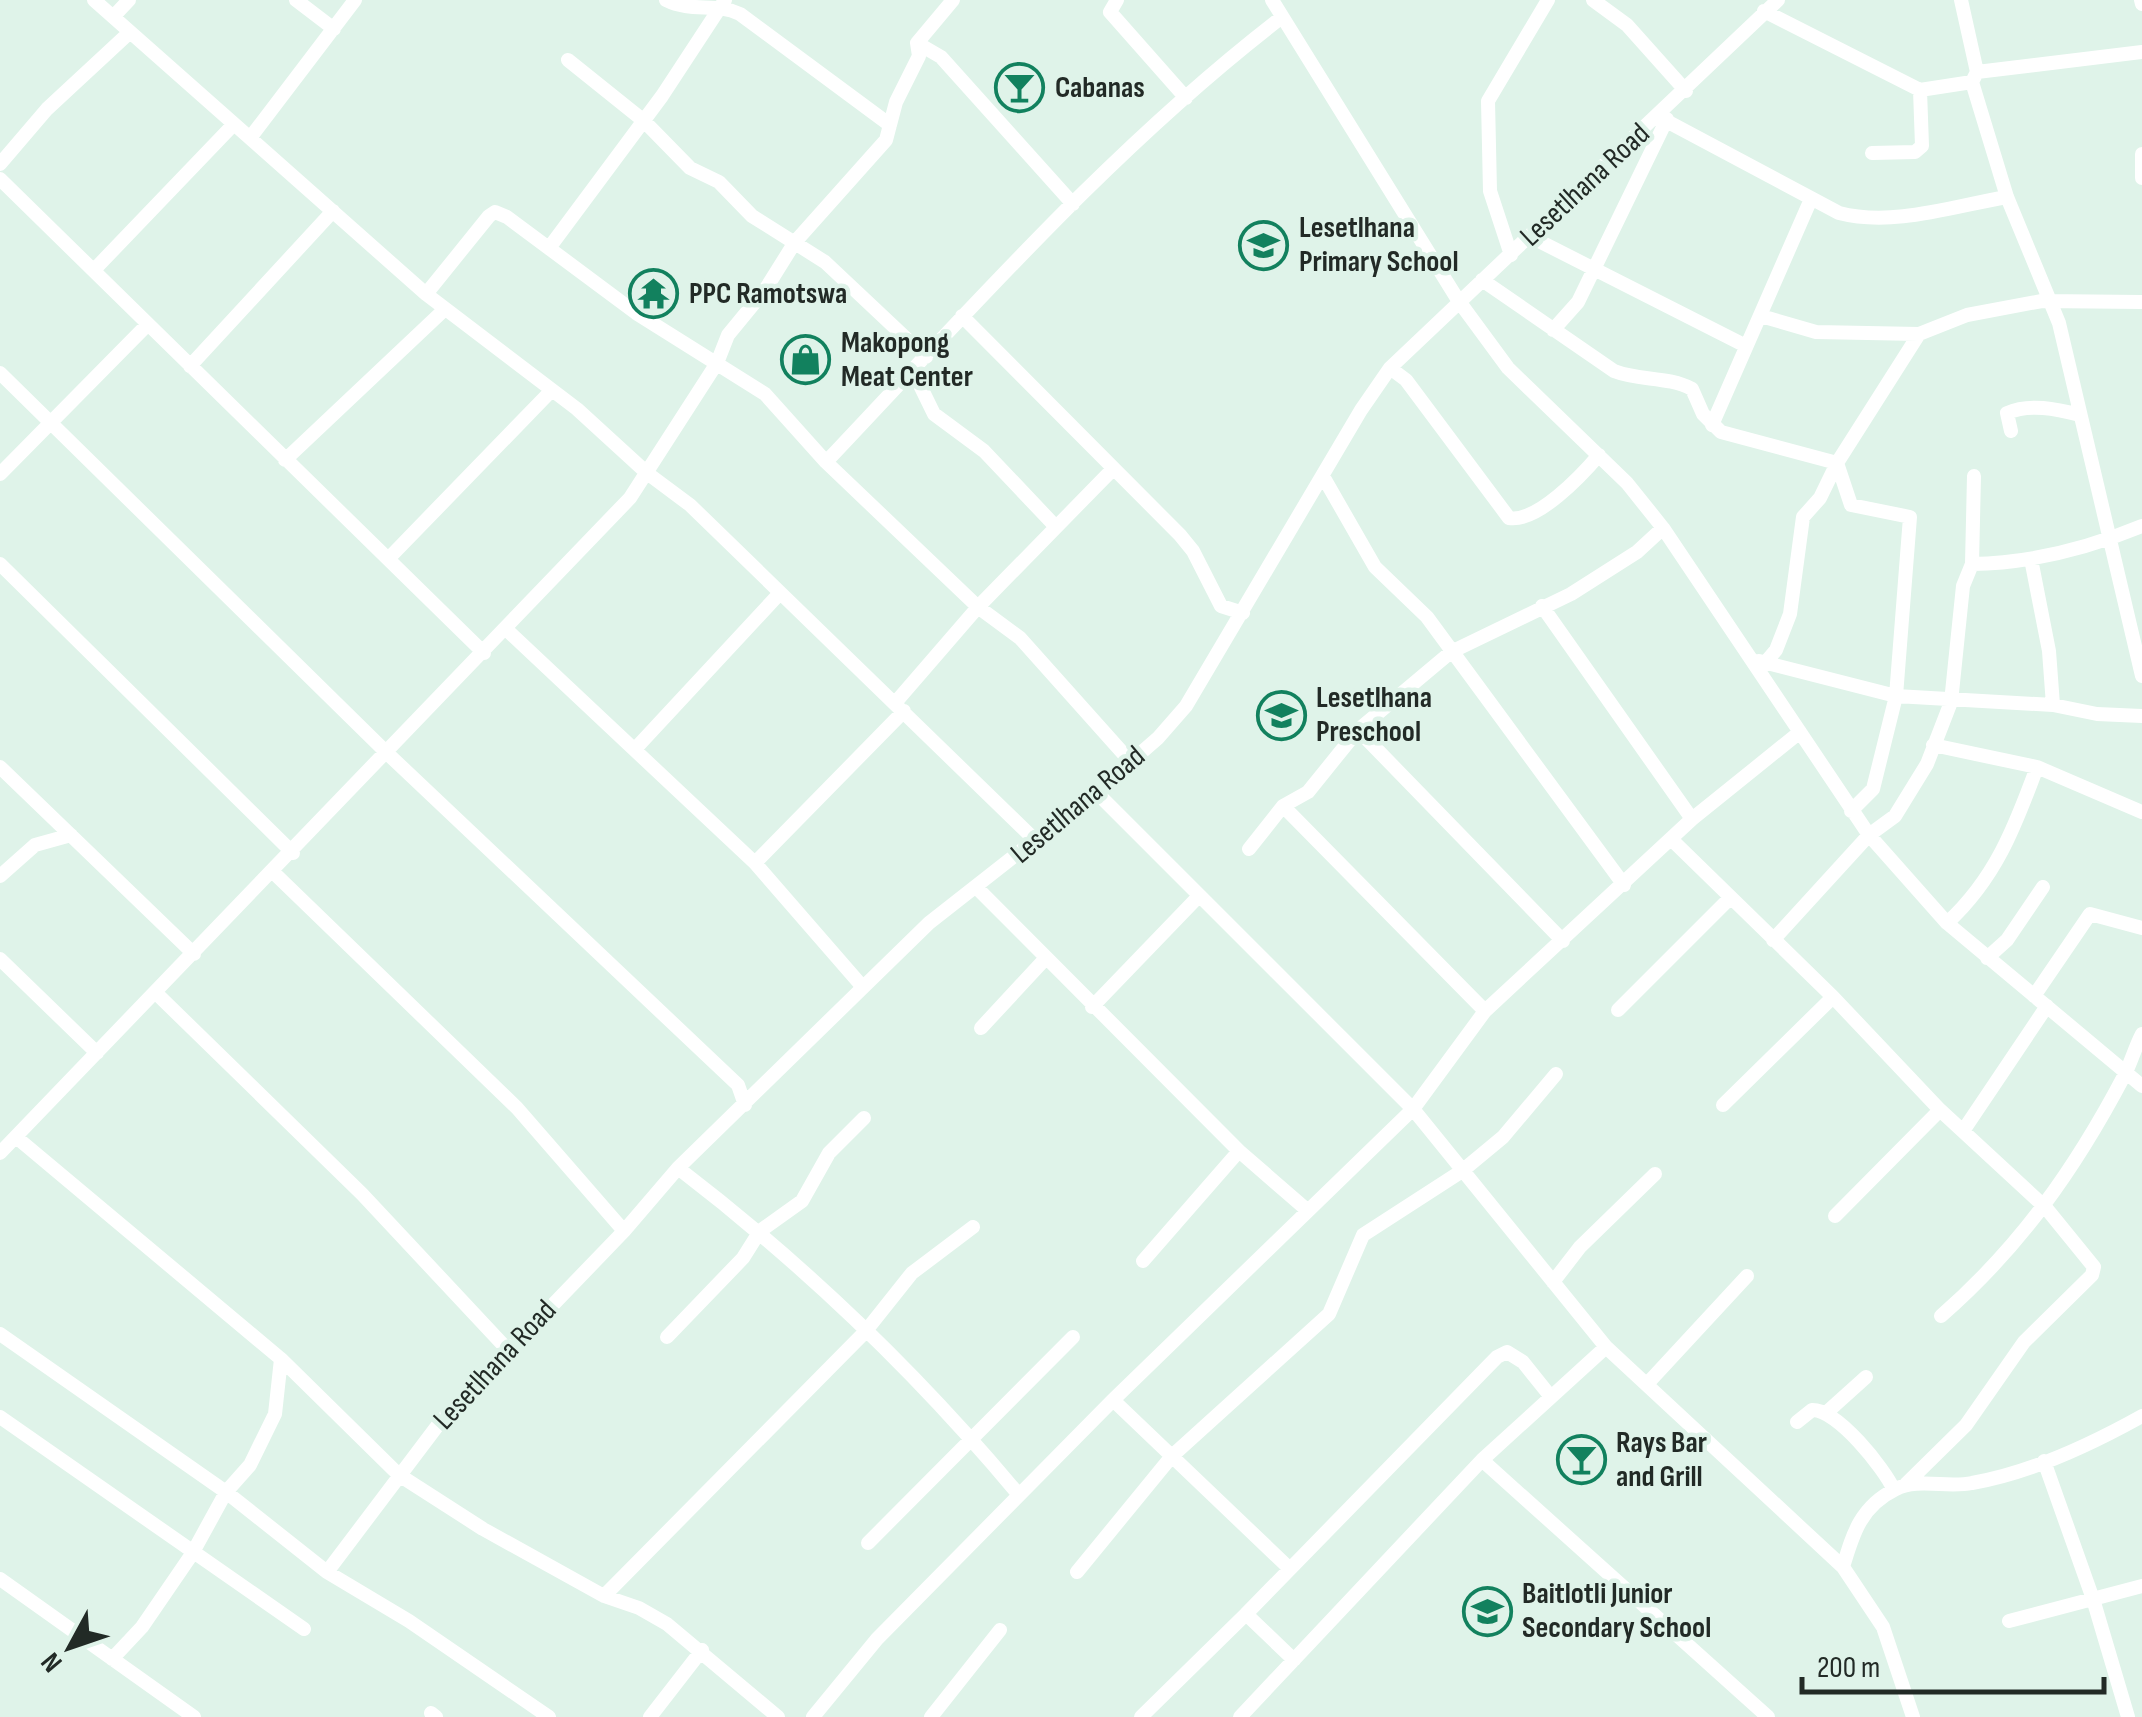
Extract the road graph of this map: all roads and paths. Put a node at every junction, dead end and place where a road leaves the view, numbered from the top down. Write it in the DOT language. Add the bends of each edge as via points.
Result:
graph roads {
  1 [pos="94,0"];
  2 [pos="129,0"];
  3 [pos="296,0"];
  4 [pos="356,0"];
  5 [pos="666,0"];
  6 [pos="952,0"];
  7 [pos="1272,0"];
  8 [pos="1548,0"];
  9 [pos="1592,0"];
  10 [pos="1778,0"];
  11 [pos="1961,0"];
  12 [pos="724,3"];
  13 [pos="1111,4"];
  14 [pos="1764,11"];
  15 [pos="113,17"];
  16 [pos="1282,17"];
  17 [pos="334,29"];
  18 [pos="130,32"];
  19 [pos="917,42"];
  20 [pos="2142,52"];
  21 [pos="568,60"];
  22 [pos="1974,77"];
  23 [pos="1920,90"];
  24 [pos="1686,92"];
  25 [pos="1186,98"];
  26 [pos="1662,118"];
  27 [pos="644,120"];
  28 [pos="234,124"];
  29 [pos="890,126"];
  30 [pos="250,138"];
  31 [pos="1872,153"];
  32 [pos="2142,154"];
  33 [pos="0,164"];
  34 [pos="2142,178"];
  35 [pos="0,179"];
  36 [pos="2007,197"];
  37 [pos="1811,199"];
  38 [pos="1073,204"];
  39 [pos="333,211"];
  40 [pos="1529,236"];
  41 [pos="795,242"];
  42 [pos="549,248"];
  43 [pos="1510,255"];
  44 [pos="94,270"];
  45 [pos="1594,272"];
  46 [pos="1482,280"];
  47 [pos="426,294"];
  48 [pos="1458,300"];
  49 [pos="2048,302"];
  50 [pos="2142,302"];
  51 [pos="445,309"];
  52 [pos="962,316"];
  53 [pos="1761,316"];
  54 [pos="148,324"];
  55 [pos="1553,330"];
  56 [pos="1919,334"];
  57 [pos="1744,344"];
  58 [pos="926,357"];
  59 [pos="717,363"];
  60 [pos="190,366"];
  61 [pos="1390,368"];
  62 [pos="913,370"];
  63 [pos="0,373"];
  64 [pos="552,390"];
  65 [pos="2080,415"];
  66 [pos="51,421"];
  67 [pos="1712,426"];
  68 [pos="2011,431"];
  69 [pos="1600,455"];
  70 [pos="285,460"];
  71 [pos="826,462"];
  72 [pos="1837,462"];
  73 [pos="1114,468"];
  74 [pos="0,474"];
  75 [pos="646,474"];
  76 [pos="1974,476"];
  77 [pos="1324,478"];
  78 [pos="2142,526"];
  79 [pos="1056,527"];
  80 [pos="1664,528"];
  81 [pos="2108,540"];
  82 [pos="390,558"];
  83 [pos="2031,559"];
  84 [pos="0,564"];
  85 [pos="1972,564"];
  86 [pos="780,593"];
  87 [pos="978,606"];
  88 [pos="1542,606"];
  89 [pos="1243,612"];
  90 [pos="507,630"];
  91 [pos="1451,652"];
  92 [pos="484,653"];
  93 [pos="1758,661"];
  94 [pos="2142,676"];
  95 [pos="1896,696"];
  96 [pos="1951,702"];
  97 [pos="2053,704"];
  98 [pos="900,707"];
  99 [pos="2142,716"];
  100 [pos="1358,730"];
  101 [pos="1800,732"];
  102 [pos="1934,745"];
  103 [pos="636,748"];
  104 [pos="388,754"];
  105 [pos="1128,760"];
  106 [pos="0,767"];
  107 [pos="2037,767"];
  108 [pos="1096,792"];
  109 [pos="1283,806"];
  110 [pos="1850,811"];
  111 [pos="2142,812"];
  112 [pos="1692,818"];
  113 [pos="71,835"];
  114 [pos="1868,835"];
  115 [pos="1671,838"];
  116 [pos="1036,841"];
  117 [pos="1249,850"];
  118 [pos="293,853"];
  119 [pos="755,863"];
  120 [pos="274,873"];
  121 [pos="0,876"];
  122 [pos="1624,885"];
  123 [pos="2043,886"];
  124 [pos="976,888"];
  125 [pos="1198,898"];
  126 [pos="1730,898"];
  127 [pos="1947,923"];
  128 [pos="2142,928"];
  129 [pos="1773,940"];
  130 [pos="1563,941"];
  131 [pos="194,954"];
  132 [pos="1986,958"];
  133 [pos="0,959"];
  134 [pos="1045,960"];
  135 [pos="861,985"];
  136 [pos="156,993"];
  137 [pos="2034,996"];
  138 [pos="1833,997"];
  139 [pos="2047,1006"];
  140 [pos="1092,1008"];
  141 [pos="1485,1010"];
  142 [pos="1618,1010"];
  143 [pos="981,1028"];
  144 [pos="2142,1034"];
  145 [pos="98,1053"];
  146 [pos="2126,1072"];
  147 [pos="1556,1074"];
  148 [pos="2142,1086"];
  149 [pos="746,1105"];
  150 [pos="1723,1105"];
  151 [pos="1413,1109"];
  152 [pos="1940,1110"];
  153 [pos="864,1118"];
  154 [pos="1962,1131"];
  155 [pos="16,1137"];
  156 [pos="1239,1151"];
  157 [pos="1,1152"];
  158 [pos="678,1168"];
  159 [pos="1462,1171"];
  160 [pos="1656,1174"];
  161 [pos="2046,1208"];
  162 [pos="1308,1210"];
  163 [pos="1835,1216"];
  164 [pos="973,1227"];
  165 [pos="624,1231"];
  166 [pos="760,1231"];
  167 [pos="1143,1261"];
  168 [pos="1748,1276"];
  169 [pos="1553,1282"];
  170 [pos="1941,1316"];
  171 [pos="865,1332"];
  172 [pos="0,1334"];
  173 [pos="668,1336"];
  174 [pos="1072,1337"];
  175 [pos="1606,1347"];
  176 [pos="507,1349"];
  177 [pos="280,1359"];
  178 [pos="1866,1377"];
  179 [pos="1647,1384"];
  180 [pos="1551,1397"];
  181 [pos="1113,1400"];
  182 [pos="1826,1413"];
  183 [pos="0,1416"];
  184 [pos="2142,1416"];
  185 [pos="1797,1422"];
  186 [pos="971,1437"];
  187 [pos="1172,1456"];
  188 [pos="1482,1460"];
  189 [pos="2044,1461"];
  190 [pos="400,1475"];
  191 [pos="1900,1487"];
  192 [pos="226,1492"];
  193 [pos="1019,1495"];
  194 [pos="868,1543"];
  195 [pos="192,1554"];
  196 [pos="1842,1567"];
  197 [pos="1289,1568"];
  198 [pos="327,1572"];
  199 [pos="1077,1572"];
  200 [pos="0,1579"];
  201 [pos="2142,1586"];
  202 [pos="604,1596"];
  203 [pos="2094,1599"];
  204 [pos="1246,1614"];
  205 [pos="2008,1621"];
  206 [pos="304,1628"];
  207 [pos="1000,1630"];
  208 [pos="702,1650"];
  209 [pos="112,1659"];
  210 [pos="1294,1660"];
  211 [pos="1913,1716"];
  212 [pos="194,1717"];
  213 [pos="548,1717"];
  214 [pos="650,1717"];
  215 [pos="778,1717"];
  216 [pos="813,1717"];
  217 [pos="931,1717"];
  218 [pos="1142,1717"];
  219 [pos="1240,1717"];
  220 [pos="1768,1717"];
  221 [pos="2128,1717"];
  1 -- 15 [label="street"];
  2 -- 15 [label="street"];
  3 -- 17 [label="street"];
  4 -- 17 [label="street"];
  5 -- 12 [label="street" via="695,10"];
  6 -- 19 [label="street"];
  7 -- 16 [label="street"];
  8 -- 43 [label="street" via="1488,101 1490,191"];
  9 -- 24 [label="street" via="1627,25"];
  10 -- 14 [label="street, Lesetlhana Road"];
  11 -- 22 [label="street"];
  12 -- 27 [label="street"];
  12 -- 29 [label="street"];
  13 -- 25 [label="street"];
  14 -- 23 [label="street"];
  14 -- 24 [label="street, Lesetlhana Road"];
  15 -- 18 [label="street"];
  16 -- 25 [label="street"];
  16 -- 48 [label="street"];
  17 -- 30 [label="street"];
  18 -- 28 [label="street"];
  18 -- 33 [label="street" via="47,109"];
  19 -- 29 [label="street" via="919,56"];
  19 -- 38 [label="street" via="941,58"];
  20 -- 22 [label="street"];
  21 -- 27 [label="street"];
  22 -- 23 [label="street"];
  22 -- 36 [label="street"];
  23 -- 31 [label="street" via="1922,146"];
  24 -- 26 [label="street, Lesetlhana Road"];
  25 -- 38 [label="street"];
  26 -- 37 [label="street"];
  26 -- 40 [label="street, Lesetlhana Road"];
  26 -- 45 [label="street"];
  27 -- 41 [label="street" via="687,166 716,180 752,216"];
  27 -- 42 [label="street"];
  28 -- 30 [label="street"];
  28 -- 44 [label="street"];
  29 -- 41 [label="street" via="880,150"];
  30 -- 39 [label="street"];
  32 -- 34 [label="street"];
  35 -- 44 [label="street"];
  36 -- 37 [label="street" via="1879,219 1840,214"];
  36 -- 49 [label="street"];
  37 -- 53 [label="street"];
  38 -- 52 [label="street"];
  39 -- 47 [label="street"];
  39 -- 60 [label="street"];
  40 -- 43 [label="street, Lesetlhana Road"];
  40 -- 45 [label="street"];
  41 -- 58 [label="street" via="862,293"];
  41 -- 59 [label="street" via="728,335"];
  42 -- 47 [label="street" via="495,212"];
  42 -- 59 [label="street"];
  43 -- 46 [label="street, Lesetlhana Road"];
  44 -- 54 [label="street"];
  45 -- 55 [label="street"];
  45 -- 57 [label="street"];
  46 -- 48 [label="street, Lesetlhana Road"];
  46 -- 55 [label="street"];
  47 -- 51 [label="street"];
  48 -- 61 [label="street, Lesetlhana Road"];
  48 -- 69 [label="street" via="1508,368"];
  49 -- 50 [label="street"];
  49 -- 56 [label="street" via="1967,315"];
  49 -- 65 [label="street"];
  51 -- 64 [label="street"];
  51 -- 70 [label="street"];
  52 -- 58 [label="street"];
  52 -- 73 [label="street"];
  53 -- 56 [label="street" via="1816,332"];
  53 -- 57 [label="street"];
  54 -- 60 [label="street"];
  54 -- 66 [label="street"];
  55 -- 67 [label="street" via="1614,372 1692,389"];
  56 -- 72 [label="street"];
  57 -- 67 [label="street"];
  58 -- 62 [label="street"];
  59 -- 71 [label="street" via="766,394"];
  59 -- 75 [label="street"];
  60 -- 70 [label="street"];
  61 -- 69 [label="street" via="1406,380 1509,518 1528,516 1574,484"];
  61 -- 77 [label="street, Lesetlhana Road"];
  62 -- 71 [label="street"];
  62 -- 79 [label="street" via="934,414 984,451"];
  63 -- 66 [label="street"];
  64 -- 75 [label="street"];
  64 -- 82 [label="street"];
  65 -- 68 [label="street" via="2016,409 2007,413"];
  65 -- 81 [label="street"];
  66 -- 74 [label="street"];
  66 -- 104 [label="street"];
  67 -- 72 [label="street"];
  69 -- 80 [label="street"];
  70 -- 82 [label="street"];
  71 -- 87 [label="street"];
  72 -- 93 [label="street" via="1803,517 1790,614 1776,650"];
  72 -- 95 [label="street" via="1851,505 1910,517"];
  73 -- 79 [label="street"];
  73 -- 89 [label="street" via="1194,551 1211,596"];
  75 -- 86 [label="street" via="690,505"];
  75 -- 90 [label="street"];
  76 -- 85 [label="street"];
  77 -- 89 [label="street, Lesetlhana Road"];
  77 -- 91 [label="street" via="1375,567 1419,608"];
  78 -- 81 [label="street"];
  79 -- 87 [label="street"];
  80 -- 88 [label="street" via="1612,568"];
  80 -- 93 [label="street"];
  81 -- 83 [label="street"];
  81 -- 94 [label="street"];
  82 -- 92 [label="street"];
  83 -- 85 [label="street"];
  83 -- 97 [label="street"];
  84 -- 118 [label="street"];
  85 -- 96 [label="street" via="1963,586"];
  86 -- 98 [label="street"];
  86 -- 103 [label="street"];
  87 -- 98 [label="street"];
  87 -- 105 [label="street" via="1020,638"];
  88 -- 91 [label="street"];
  88 -- 112 [label="street"];
  89 -- 105 [label="street, Lesetlhana Road" via="1186,706"];
  90 -- 92 [label="street"];
  90 -- 103 [label="street"];
  91 -- 100 [label="street"];
  91 -- 122 [label="street"];
  92 -- 104 [label="street"];
  93 -- 95 [label="street"];
  93 -- 101 [label="street"];
  95 -- 96 [label="street"];
  95 -- 110 [label="street" via="1873,789"];
  96 -- 97 [label="street"];
  96 -- 102 [label="street"];
  97 -- 99 [label="street"];
  98 -- 116 [label="street"];
  98 -- 119 [label="street"];
  100 -- 109 [label="street" via="1308,792"];
  100 -- 130 [label="street"];
  101 -- 110 [label="street"];
  101 -- 112 [label="street"];
  102 -- 107 [label="street"];
  102 -- 114 [label="street" via="1895,816"];
  103 -- 119 [label="street"];
  104 -- 118 [label="street"];
  104 -- 149 [label="street" via="738,1085"];
  105 -- 108 [label="street, Lesetlhana Road"];
  106 -- 113 [label="street"];
  107 -- 111 [label="street"];
  107 -- 127 [label="street" via="1998,862 1978,894"];
  108 -- 116 [label="street, Lesetlhana Road"];
  108 -- 125 [label="street"];
  109 -- 117 [label="street"];
  109 -- 141 [label="street"];
  110 -- 114 [label="street"];
  112 -- 115 [label="street"];
  113 -- 121 [label="street" via="35,845"];
  113 -- 131 [label="street"];
  114 -- 127 [label="street"];
  114 -- 129 [label="street"];
  115 -- 122 [label="street"];
  115 -- 126 [label="street"];
  116 -- 124 [label="street, Lesetlhana Road"];
  118 -- 120 [label="street"];
  119 -- 135 [label="street"];
  120 -- 131 [label="street"];
  120 -- 165 [label="street" via="517,1108"];
  122 -- 130 [label="street"];
  123 -- 132 [label="street" via="2007,940"];
  124 -- 134 [label="street"];
  124 -- 135 [label="street, Lesetlhana Road"];
  125 -- 140 [label="street"];
  125 -- 151 [label="street"];
  126 -- 129 [label="street"];
  126 -- 142 [label="street"];
  127 -- 132 [label="street"];
  128 -- 137 [label="street" via="2090,914"];
  129 -- 138 [label="street"];
  130 -- 141 [label="street"];
  131 -- 136 [label="street"];
  132 -- 137 [label="street"];
  133 -- 145 [label="street"];
  134 -- 140 [label="street"];
  134 -- 143 [label="street"];
  135 -- 149 [label="street, Lesetlhana Road"];
  136 -- 145 [label="street"];
  136 -- 176 [label="street" via="362,1194"];
  137 -- 139 [label="street"];
  138 -- 150 [label="street"];
  138 -- 152 [label="street"];
  139 -- 146 [label="street"];
  139 -- 154 [label="street"];
  140 -- 156 [label="street"];
  141 -- 151 [label="street"];
  144 -- 146 [label="street"];
  145 -- 155 [label="street"];
  146 -- 148 [label="street"];
  146 -- 161 [label="street"];
  147 -- 159 [label="street" via="1503,1137"];
  149 -- 158 [label="street, Lesetlhana Road"];
  151 -- 159 [label="street"];
  151 -- 162 [label="street"];
  152 -- 154 [label="street"];
  152 -- 163 [label="street"];
  153 -- 166 [label="street" via="829,1154 802,1201"];
  154 -- 161 [label="street"];
  155 -- 157 [label="street"];
  155 -- 177 [label="street"];
  156 -- 162 [label="street"];
  156 -- 167 [label="street"];
  158 -- 165 [label="street, Lesetlhana Road"];
  158 -- 166 [label="street"];
  159 -- 169 [label="street"];
  159 -- 187 [label="street" via="1362,1235 1329,1314"];
  160 -- 169 [label="street"];
  161 -- 170 [label="street" via="2000,1263"];
  161 -- 191 [label="street" via="2094,1272 2024,1342 1966,1425"];
  162 -- 181 [label="street"];
  164 -- 171 [label="street" via="912,1273"];
  165 -- 176 [label="street, Lesetlhana Road"];
  166 -- 171 [label="street"];
  166 -- 173 [label="street" via="743,1258"];
  168 -- 179 [label="street"];
  169 -- 175 [label="street"];
  171 -- 186 [label="street"];
  171 -- 202 [label="street"];
  172 -- 192 [label="street"];
  174 -- 186 [label="street"];
  175 -- 179 [label="street"];
  175 -- 180 [label="street"];
  176 -- 190 [label="street, Lesetlhana Road"];
  177 -- 190 [label="street"];
  177 -- 192 [label="street" via="275,1414 250,1466"];
  178 -- 182 [label="street"];
  179 -- 196 [label="street"];
  180 -- 188 [label="street"];
  180 -- 197 [label="street" via="1516,1356 1498,1357"];
  181 -- 187 [label="street"];
  181 -- 193 [label="street"];
  182 -- 185 [label="street" via="1812,1410"];
  182 -- 191 [label="street"];
  183 -- 195 [label="street"];
  184 -- 189 [label="street"];
  186 -- 193 [label="street"];
  186 -- 194 [label="street"];
  187 -- 197 [label="street"];
  187 -- 199 [label="street"];
  188 -- 210 [label="street"];
  188 -- 220 [label="street"];
  189 -- 191 [label="street" via="1975,1483"];
  189 -- 203 [label="street"];
  190 -- 198 [label="street, Lesetlhana Road"];
  190 -- 202 [label="street"];
  191 -- 196 [label="street" via="1856,1524"];
  192 -- 195 [label="street"];
  192 -- 198 [label="street"];
  193 -- 216 [label="street" via="877,1640"];
  195 -- 206 [label="street"];
  195 -- 209 [label="street"];
  196 -- 211 [label="street" via="1883,1627"];
  197 -- 204 [label="street"];
  198 -- 213 [label="street"];
  200 -- 209 [label="street"];
  201 -- 203 [label="street"];
  202 -- 208 [label="street" via="639,1608"];
  203 -- 205 [label="street"];
  203 -- 221 [label="street"];
  204 -- 210 [label="street"];
  204 -- 218 [label="street"];
  207 -- 217 [label="street"];
  208 -- 214 [label="street"];
  208 -- 215 [label="street"];
  209 -- 212 [label="street"];
  210 -- 219 [label="street"];
}
